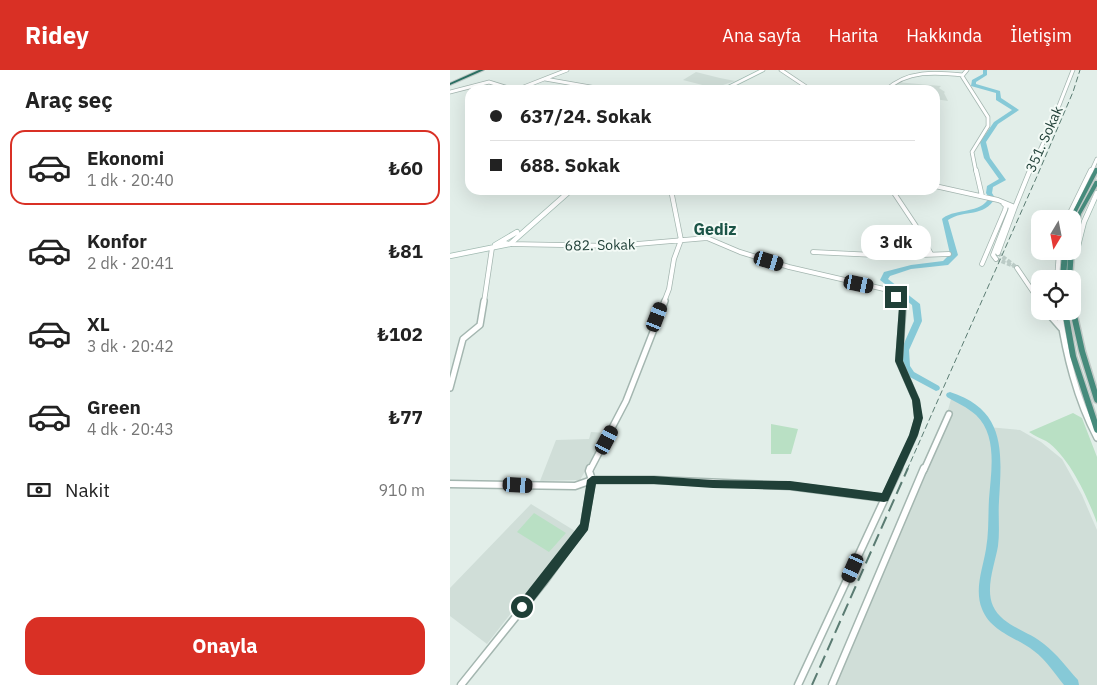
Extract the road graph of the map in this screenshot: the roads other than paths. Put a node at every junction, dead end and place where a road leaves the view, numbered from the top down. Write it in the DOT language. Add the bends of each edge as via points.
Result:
graph roads {
  1 [pos="475,70"];
  2 [pos="482,70"];
  3 [pos="566,70"];
  4 [pos="757,70"];
  5 [pos="763,70"];
  6 [pos="781,70"];
  7 [pos="967,70"];
  8 [pos="1073,70"];
  9 [pos="963,75"];
  10 [pos="545,79"];
  11 [pos="450,82"];
  12 [pos="479,85"];
  13 [pos="501,85"];
  14 [pos="529,85"];
  15 [pos="579,85"];
  16 [pos="730,85"];
  17 [pos="733,85"];
  18 [pos="804,85"];
  19 [pos="890,85"];
  20 [pos="465,88"];
  21 [pos="450,92"];
  22 [pos="1097,159"];
  23 [pos="1096,171"];
  24 [pos="1097,182"];
  25 [pos="940,187"];
  26 [pos="1097,193"];
  27 [pos="560,195"];
  28 [pos="565,195"];
  29 [pos="672,195"];
  30 [pos="895,195"];
  31 [pos="984,197"];
  32 [pos="994,199"];
  33 [pos="1003,203"];
  34 [pos="1015,207"];
  35 [pos="1072,210"];
  36 [pos="1076,210"];
  37 [pos="1081,210"];
  38 [pos="1081,234"];
  39 [pos="681,240"];
  40 [pos="501,242"];
  41 [pos="510,244"];
  42 [pos="492,248"];
  43 [pos="486,250"];
  44 [pos="813,252"];
  45 [pos="998,253"];
  46 [pos="930,254"];
  47 [pos="949,254"];
  48 [pos="450,256"];
  49 [pos="996,258"];
  50 [pos="982,264"];
  51 [pos="1018,268"];
  52 [pos="1031,286"];
  53 [pos="1055,320"];
  54 [pos="1062,320"];
  55 [pos="1064,320"];
  56 [pos="1075,320"];
  57 [pos="1062,328"];
  58 [pos="458,355"];
  59 [pos="450,356"];
  60 [pos="450,388"];
  61 [pos="1097,400"];
  62 [pos="949,414"];
  63 [pos="1097,430"];
  64 [pos="1097,438"];
  65 [pos="592,480"];
  66 [pos="450,484"];
  67 [pos="884,498"];
  68 [pos="461,685"];
  69 [pos="798,685"];
  70 [pos="832,685"];
  1 -- 11 [label="highway"];
  2 -- 11 [label="highway"];
  3 -- 10 [label="street"];
  4 -- 16 [label="main road"];
  5 -- 17 [label="main road"];
  6 -- 18 [label="street"];
  7 -- 9 [label="street"];
  8 -- 34 [label="street, 351. Sokak"];
  9 -- 19 [label="street" via="930,71 908,76"];
  9 -- 31 [label="street" via="988,117 988,126 972,152"];
  10 -- 14 [label="street"];
  10 -- 15 [label="street"];
  12 -- 13 [label="street" via="493,82"];
  20 -- 21 [label="street"];
  22 -- 23 [label="street"];
  23 -- 35 [label="street"];
  23 -- 36 [label="highway"];
  24 -- 37 [label="highway"];
  25 -- 31 [label="street"];
  26 -- 38 [label="main road"];
  27 -- 40 [label="main road" via="511,238"];
  28 -- 41 [label="main road"];
  29 -- 39 [label="street"];
  30 -- 46 [label="street"];
  31 -- 32 [label="street"];
  32 -- 33 [label="street"];
  32 -- 34 [label="street"];
  33 -- 49 [label="street" via="1011,207 993,255"];
  33 -- 50 [label="street" via="1005,210"];
  34 -- 45 [label="street, 351. Sokak"];
  39 -- 41 [label="street, 682. Sokak" via="614,246"];
  39 -- 65 [label="street" via="668,289 626,401 590,471"];
  39 -- 67 [label="street, 682. Sokak" via="707,238 789,267 879,288 896,297 903,306 899,361 916,400 918,418 914,435"];
  40 -- 41 [label="street, 682. Sokak"];
  40 -- 43 [label="main road"];
  41 -- 42 [label="main road"];
  42 -- 43 [label="main road"];
  42 -- 58 [label="street" via="480,325 463,339"];
  43 -- 48 [label="main road"];
  44 -- 46 [label="street" via="895,256"];
  46 -- 47 [label="street"];
  51 -- 52 [label="street"];
  53 -- 57 [label="street"];
  54 -- 57 [label="street"];
  55 -- 63 [label="highway"];
  56 -- 61 [label="highway"];
  57 -- 64 [label="street" via="1086,416"];
  58 -- 59 [label="street"];
  58 -- 60 [label="street"];
  62 -- 70 [label="street"];
  65 -- 66 [label="street" via="575,486"];
  65 -- 67 [label="street" via="790,486"];
  65 -- 68 [label="street" via="584,526"];
  67 -- 69 [label="street"];
}
